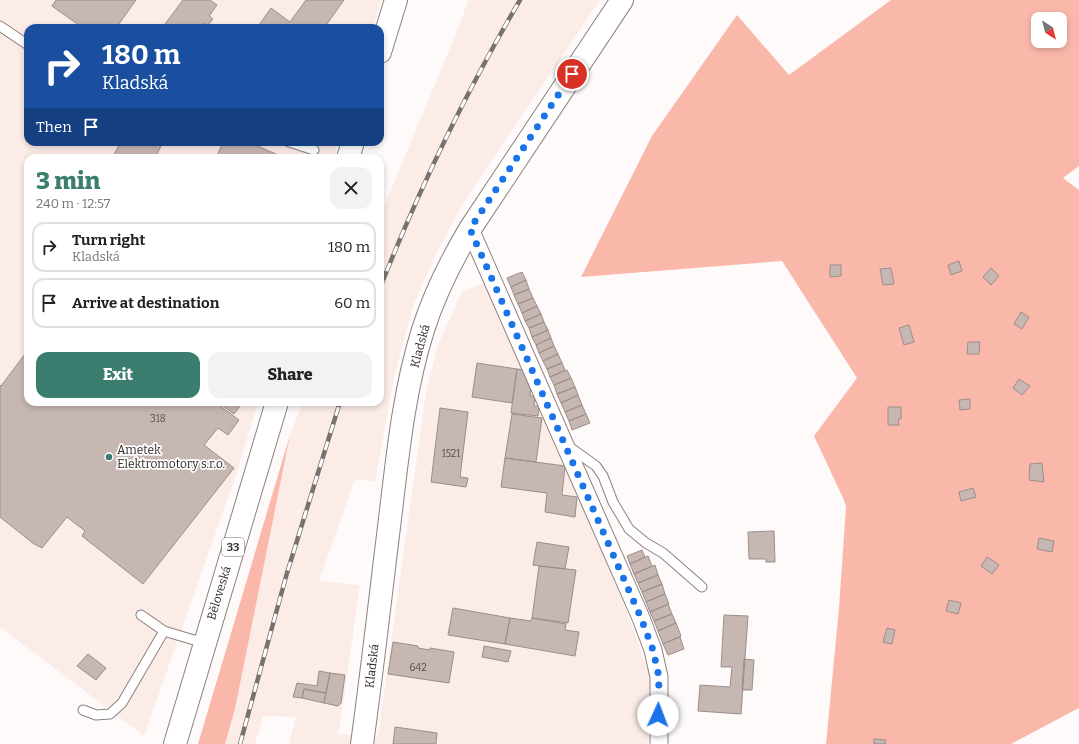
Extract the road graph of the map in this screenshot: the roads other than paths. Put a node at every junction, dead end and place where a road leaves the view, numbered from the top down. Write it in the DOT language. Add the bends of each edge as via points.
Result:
graph roads {
  1 [pos="396,0"];
  2 [pos="622,0"];
  3 [pos="0,26"];
  4 [pos="384,39"];
  5 [pos="24,42"];
  6 [pos="302,146"];
  7 [pos="314,150"];
  8 [pos="470,229"];
  9 [pos="276,406"];
  10 [pos="564,443"];
  11 [pos="702,586"];
  12 [pos="141,615"];
  13 [pos="164,631"];
  14 [pos="204,643"];
  15 [pos="83,710"];
  16 [pos="175,744"];
  17 [pos="362,744"];
  18 [pos="659,744"];
  1 -- 4 [label="main road"];
  2 -- 8 [label="main road, Kladská"];
  3 -- 5 [label="lane"];
  6 -- 7 [label="lane"];
  8 -- 10 [label="street"];
  8 -- 17 [label="main road, Kladská" via="441,283 423,330 416,359 399,444"];
  9 -- 14 [label="main road, Běloveská / 33"];
  10 -- 11 [label="lane" via="596,466 629,529 663,553"];
  10 -- 18 [label="street" via="653,650 659,677"];
  12 -- 13 [label="lane"];
  13 -- 14 [label="lane"];
  13 -- 15 [label="lane" via="122,703 110,714 96,715"];
  14 -- 16 [label="main road, Běloveská / 33"];
}
